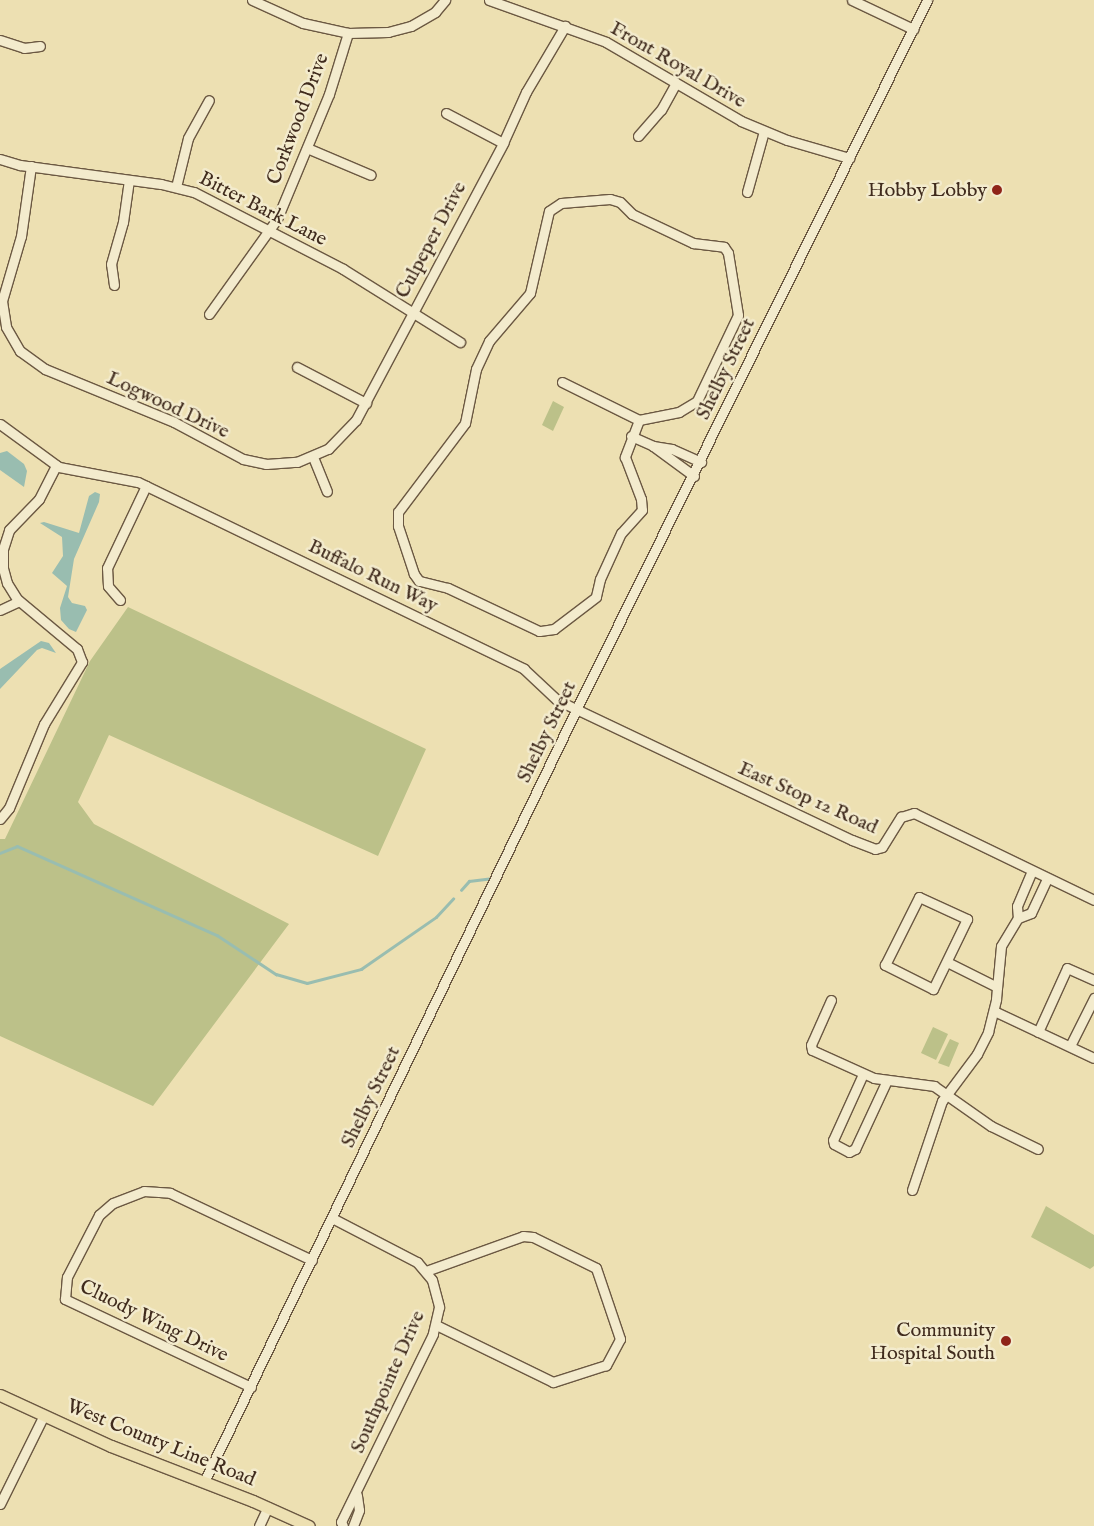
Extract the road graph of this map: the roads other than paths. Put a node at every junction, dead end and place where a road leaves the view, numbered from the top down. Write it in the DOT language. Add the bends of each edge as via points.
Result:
graph roads {
  1 [pos="252,0"];
  2 [pos="445,0"];
  3 [pos="489,0"];
  4 [pos="852,0"];
  5 [pos="928,0"];
  6 [pos="565,26"];
  7 [pos="913,29"];
  8 [pos="348,33"];
  9 [pos="0,40"];
  10 [pos="40,46"];
  11 [pos="676,83"];
  12 [pos="209,100"];
  13 [pos="446,113"];
  14 [pos="764,131"];
  15 [pos="638,136"];
  16 [pos="503,143"];
  17 [pos="307,148"];
  18 [pos="849,158"];
  19 [pos="0,159"];
  20 [pos="31,166"];
  21 [pos="371,175"];
  22 [pos="129,180"];
  23 [pos="176,187"];
  24 [pos="747,192"];
  25 [pos="270,230"];
  26 [pos="114,286"];
  27 [pos="209,314"];
  28 [pos="412,315"];
  29 [pos="1,318"];
  30 [pos="460,342"];
  31 [pos="297,367"];
  32 [pos="562,382"];
  33 [pos="366,403"];
  34 [pos="639,420"];
  35 [pos="2,425"];
  36 [pos="631,436"];
  37 [pos="654,446"];
  38 [pos="313,457"];
  39 [pos="701,462"];
  40 [pos="56,465"];
  41 [pos="694,476"];
  42 [pos="146,486"];
  43 [pos="327,491"];
  44 [pos="1,568"];
  45 [pos="120,600"];
  46 [pos="19,601"];
  47 [pos="0,610"];
  48 [pos="576,710"];
  49 [pos="0,819"];
  50 [pos="1032,871"];
  51 [pos="1047,878"];
  52 [pos="1094,900"];
  53 [pos="1018,918"];
  54 [pos="946,962"];
  55 [pos="1094,980"];
  56 [pos="997,987"];
  57 [pos="1094,998"];
  58 [pos="831,1000"];
  59 [pos="994,1012"];
  60 [pos="1038,1032"];
  61 [pos="1070,1046"];
  62 [pos="1094,1058"];
  63 [pos="863,1074"];
  64 [pos="887,1080"];
  65 [pos="946,1095"];
  66 [pos="1038,1149"];
  67 [pos="912,1190"];
  68 [pos="332,1218"];
  69 [pos="312,1260"];
  70 [pos="426,1271"];
  71 [pos="436,1325"];
  72 [pos="250,1386"];
  73 [pos="0,1395"];
  74 [pos="44,1415"];
  75 [pos="204,1482"];
  76 [pos="356,1495"];
  77 [pos="0,1504"];
  78 [pos="268,1507"];
  79 [pos="259,1526"];
  80 [pos="309,1526"];
  81 [pos="343,1526"];
  82 [pos="353,1526"];
  1 -- 8 [label="street" via="303,23"];
  2 -- 8 [label="street" via="435,12 411,26 388,32"];
  3 -- 6 [label="street, Front Royal Drive"];
  4 -- 7 [label="street"];
  5 -- 7 [label="street, Shelby Street"];
  6 -- 11 [label="street, Front Royal Drive" via="621,50"];
  6 -- 16 [label="street, Culpeper Drive" via="526,92"];
  7 -- 18 [label="street, Shelby Street"];
  8 -- 17 [label="street, Corkwood Drive" via="329,94"];
  9 -- 10 [label="street" via="24,48"];
  11 -- 14 [label="street, Front Royal Drive" via="728,115"];
  11 -- 15 [label="street" via="661,110"];
  12 -- 23 [label="street" via="188,138"];
  13 -- 16 [label="street"];
  14 -- 18 [label="street, Front Royal Drive"];
  14 -- 24 [label="street"];
  16 -- 28 [label="street, Culpeper Drive"];
  17 -- 21 [label="street"];
  17 -- 25 [label="street, Corkwood Drive"];
  18 -- 39 [label="street, Shelby Street"];
  19 -- 20 [label="street, Bitter Bark Lane"];
  20 -- 22 [label="street, Bitter Bark Lane"];
  20 -- 29 [label="street" via="22,230 4,291"];
  22 -- 23 [label="street, Bitter Bark Lane"];
  22 -- 26 [label="street" via="123,222 111,264"];
  23 -- 25 [label="street, Bitter Bark Lane" via="207,198"];
  25 -- 27 [label="street, Corkwood Drive"];
  25 -- 28 [label="street, Bitter Bark Lane" via="343,269"];
  28 -- 30 [label="street, Bitter Bark Lane"];
  28 -- 33 [label="street, Culpeper Drive"];
  29 -- 38 [label="street, Logwood Drive" via="17,347 42,368 174,422 243,459 280,464"];
  31 -- 33 [label="street"];
  32 -- 34 [label="street"];
  33 -- 38 [label="street, Culpeper Drive" via="344,436"];
  34 -- 36 [label="street"];
  34 -- 36 [label="street" via="678,412 699,398 737,319 735,292 724,247 694,243 632,214 616,200 561,203 550,208 546,217 530,293 489,341 476,369 464,425 398,512 397,524 414,574 422,583 448,588 539,631 554,629 595,598 621,533 641,512 641,499 625,457"];
  35 -- 40 [label="street"];
  36 -- 37 [label="street"];
  37 -- 39 [label="street" via="672,449"];
  37 -- 41 [label="street"];
  38 -- 43 [label="street"];
  39 -- 41 [label="street, Shelby Street"];
  40 -- 42 [label="street, Buffalo Run Way" via="126,478"];
  40 -- 44 [label="street" via="41,497 10,530 3,546"];
  41 -- 48 [label="street, Shelby Street"];
  42 -- 45 [label="street" via="108,566 108,586"];
  42 -- 48 [label="street, Buffalo Run Way" via="524,669 557,700"];
  44 -- 46 [label="street"];
  46 -- 47 [label="street"];
  46 -- 49 [label="street" via="77,649 82,661 44,724 9,808"];
  48 -- 50 [label="street, East Stop 12 Road" via="875,849 888,841 901,817 914,813"];
  48 -- 68 [label="street, Shelby Street"];
  50 -- 51 [label="street, East Stop 12 Road"];
  50 -- 53 [label="street" via="1017,906"];
  51 -- 52 [label="street, East Stop 12 Road"];
  51 -- 53 [label="street" via="1031,914"];
  53 -- 56 [label="street" via="1003,942"];
  54 -- 54 [label="street" via="967,918 918,897 885,965 934,989"];
  54 -- 56 [label="street"];
  55 -- 60 [label="street" via="1067,968"];
  56 -- 59 [label="street"];
  57 -- 61 [label="street"];
  58 -- 63 [label="street" via="811,1049"];
  59 -- 60 [label="street"];
  59 -- 65 [label="street" via="977,1054"];
  60 -- 61 [label="street"];
  61 -- 62 [label="street"];
  63 -- 64 [label="street"];
  63 -- 64 [label="street" via="833,1140 834,1144 849,1152 855,1149"];
  64 -- 65 [label="street" via="921,1082"];
  65 -- 66 [label="street" via="991,1126"];
  65 -- 67 [label="street"];
  68 -- 69 [label="street, Shelby Street"];
  68 -- 70 [label="street, Southpointe Drive" via="412,1258"];
  69 -- 72 [label="street, Shelby Street"];
  69 -- 72 [label="street, Cluody Wing Drive" via="170,1193 144,1191 113,1203 99,1215 68,1277 65,1299"];
  70 -- 71 [label="street, Southpointe Drive" via="437,1294"];
  70 -- 71 [label="street" via="527,1236 593,1265 598,1271 620,1335 607,1364 552,1382"];
  71 -- 76 [label="street, Southpointe Drive"];
  72 -- 75 [label="street, Shelby Street"];
  73 -- 74 [label="main road, West County Line Road"];
  74 -- 75 [label="main road, West County Line Road" via="118,1449"];
  74 -- 77 [label="street"];
  75 -- 78 [label="main road, West County Line Road"];
  76 -- 81 [label="street, Southpointe Drive" via="341,1522"];
  76 -- 82 [label="street, Southpointe Drive" via="359,1510"];
  78 -- 79 [label="street"];
  78 -- 80 [label="main road, West County Line Road"];
}
